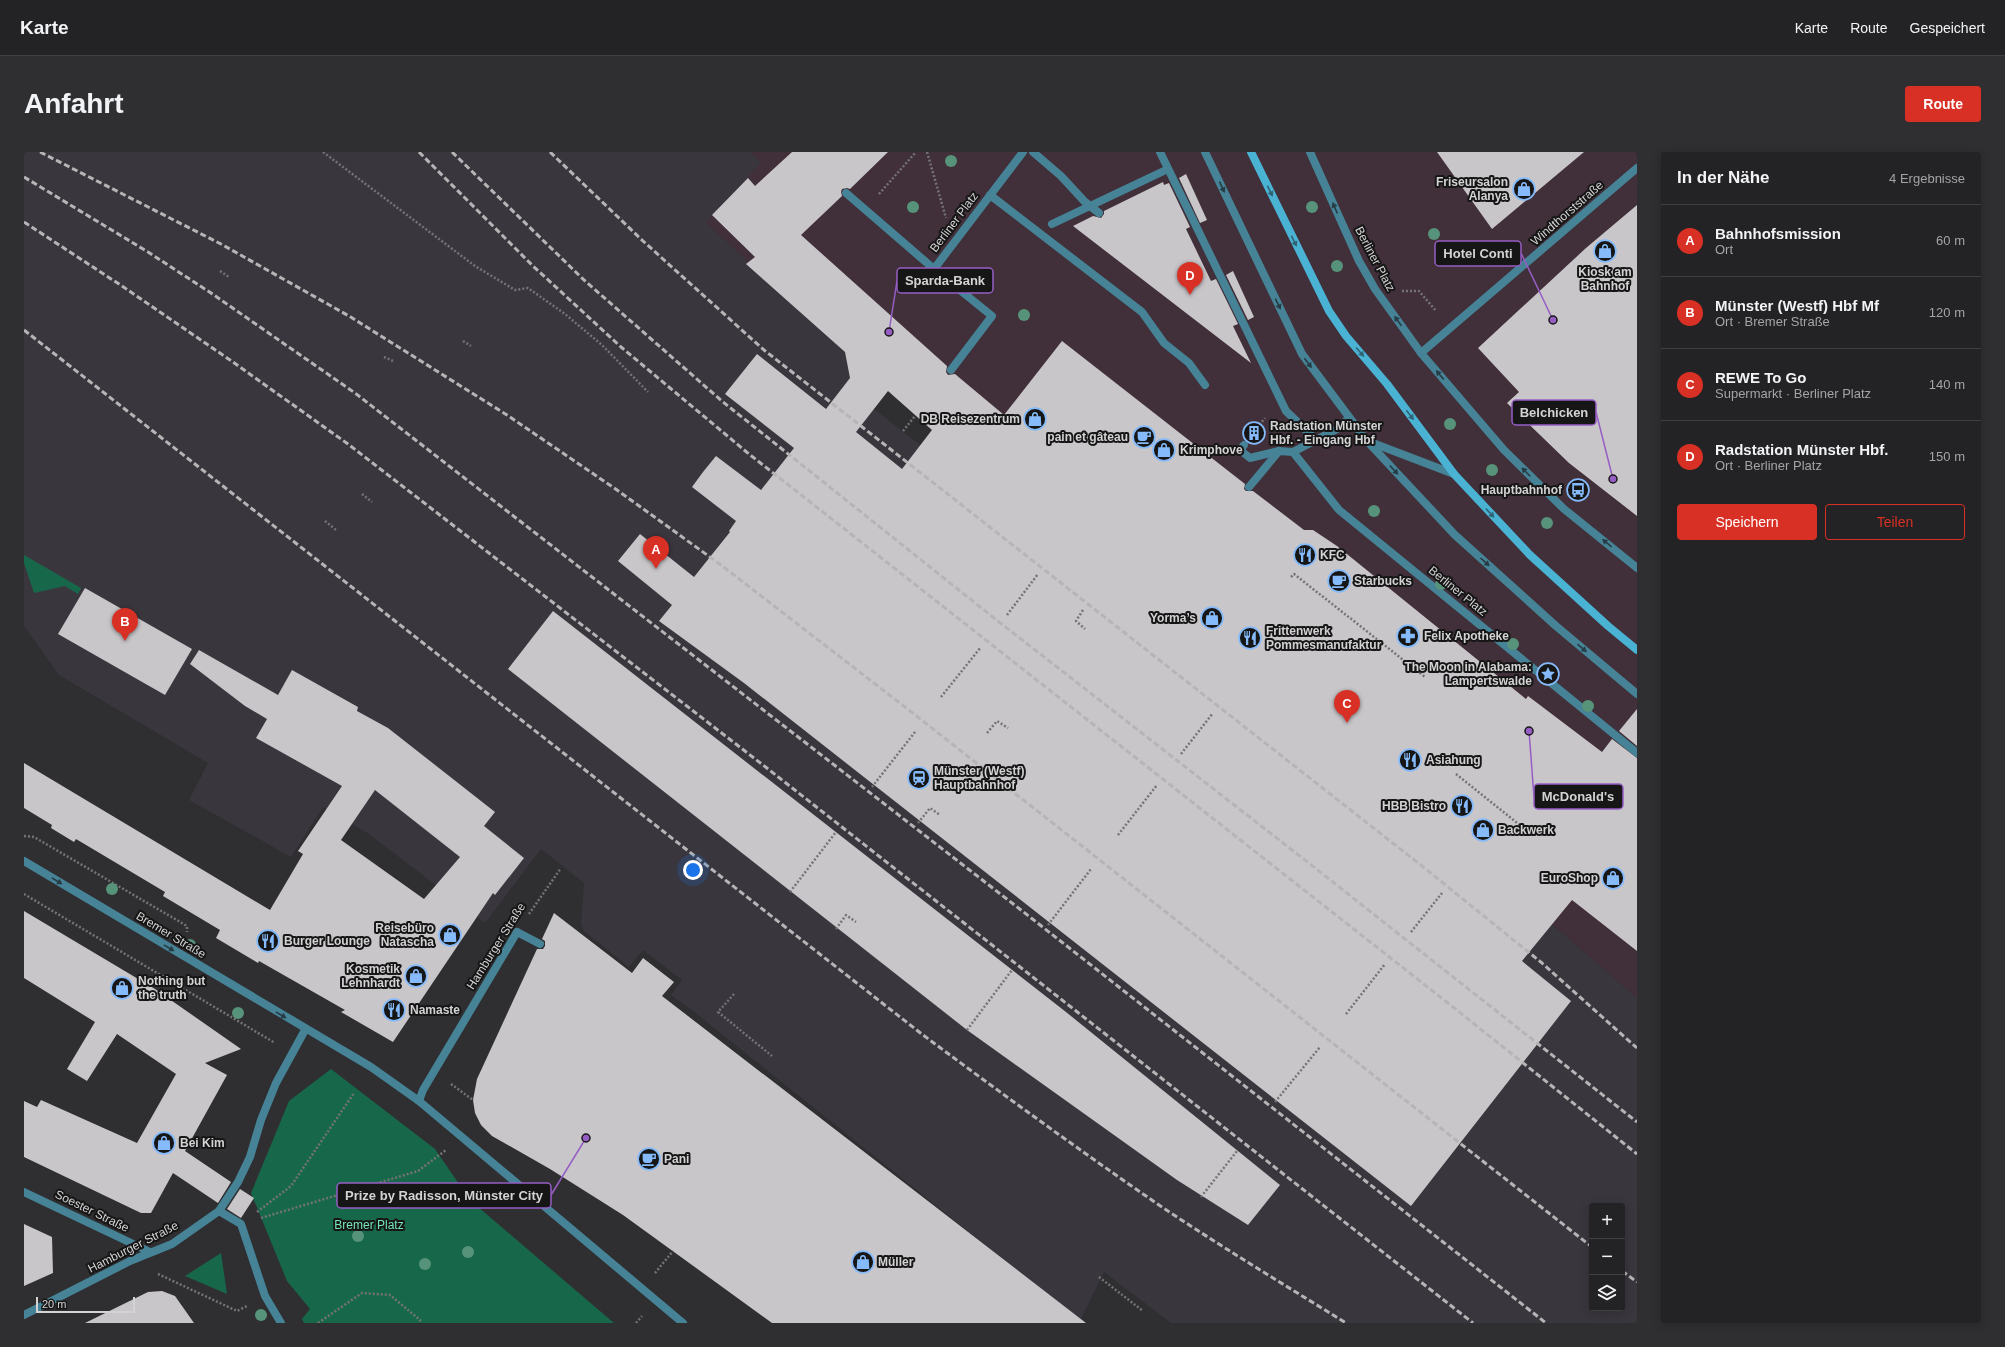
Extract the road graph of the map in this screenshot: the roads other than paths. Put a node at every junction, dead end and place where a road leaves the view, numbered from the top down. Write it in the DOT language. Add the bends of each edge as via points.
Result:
graph roads {
  1 [pos="1023,152"];
  2 [pos="1033,152"];
  3 [pos="1160,152"];
  4 [pos="1205,152"];
  5 [pos="1251,152"];
  6 [pos="1310,152"];
  7 [pos="1637,168"];
  8 [pos="1168,169"];
  9 [pos="846,193"];
  10 [pos="990,195"];
  11 [pos="1090,206"];
  12 [pos="1099,213"];
  13 [pos="1052,224"];
  14 [pos="934,269"];
  15 [pos="1421,353"];
  16 [pos="951,370"];
  17 [pos="1205,385"];
  18 [pos="1349,418"];
  19 [pos="1316,440"];
  20 [pos="1367,441"];
  21 [pos="1244,445"];
  22 [pos="1279,451"];
  23 [pos="1293,452"];
  24 [pos="1454,474"];
  25 [pos="1248,487"];
  26 [pos="1637,568"];
  27 [pos="1637,650"];
  28 [pos="1637,694"];
  29 [pos="1637,753"];
  30 [pos="24,861"];
  31 [pos="540,944"];
  32 [pos="305,1030"];
  33 [pos="419,1100"];
  34 [pos="24,1192"];
  35 [pos="219,1211"];
  36 [pos="150,1252"];
  37 [pos="24,1315"];
  38 [pos="281,1323"];
  39 [pos="683,1323"];
  1 -- 10 [label="street, Berliner Platz"];
  2 -- 11 [label="street"];
  3 -- 8 [label="street"];
  4 -- 18 [label="street, one-way" via="1302,354"];
  5 -- 24 [label="main road, one-way" via="1329,312"];
  15 -- 6 [label="street, Berliner Platz, one-way" via="1375,289 1359,261"];
  7 -- 15 [label="street, Windthorststraße"];
  8 -- 11 [label="street"];
  8 -- 19 [label="street" via="1286,411"];
  9 -- 14 [label="street"];
  10 -- 14 [label="street, Berliner Platz"];
  10 -- 17 [label="street" via="1142,312 1164,343 1189,363"];
  11 -- 12 [label="street"];
  11 -- 13 [label="street"];
  14 -- 16 [label="street, Berliner Platz" via="992,316"];
  26 -- 15 [label="street, Berliner Platz, one-way" via="1564,509 1504,450"];
  18 -- 19 [label="street" via="1337,429"];
  18 -- 20 [label="street"];
  19 -- 23 [label="street"];
  20 -- 24 [label="street"];
  20 -- 28 [label="street, one-way" via="1455,535 1556,626"];
  21 -- 22 [label="street" via="1240,450 1250,458"];
  22 -- 23 [label="street"];
  22 -- 25 [label="street"];
  23 -- 29 [label="street, Berliner Platz" via="1339,510"];
  24 -- 27 [label="main road, one-way" via="1530,555"];
  30 -- 32 [label="street, Bremer Straße, one-way"];
  31 -- 33 [label="street, Hamburger Straße" via="517,932"];
  32 -- 33 [label="street" via="371,1067"];
  32 -- 35 [label="street, Hamburger Straße" via="276,1083 250,1157 238,1182"];
  33 -- 39 [label="street"];
  34 -- 36 [label="street, Soester Straße"];
  35 -- 36 [label="street, Hamburger Straße" via="172,1244"];
  35 -- 38 [label="street" via="241,1224 265,1296"];
  36 -- 37 [label="street, Hamburger Straße"];
}
